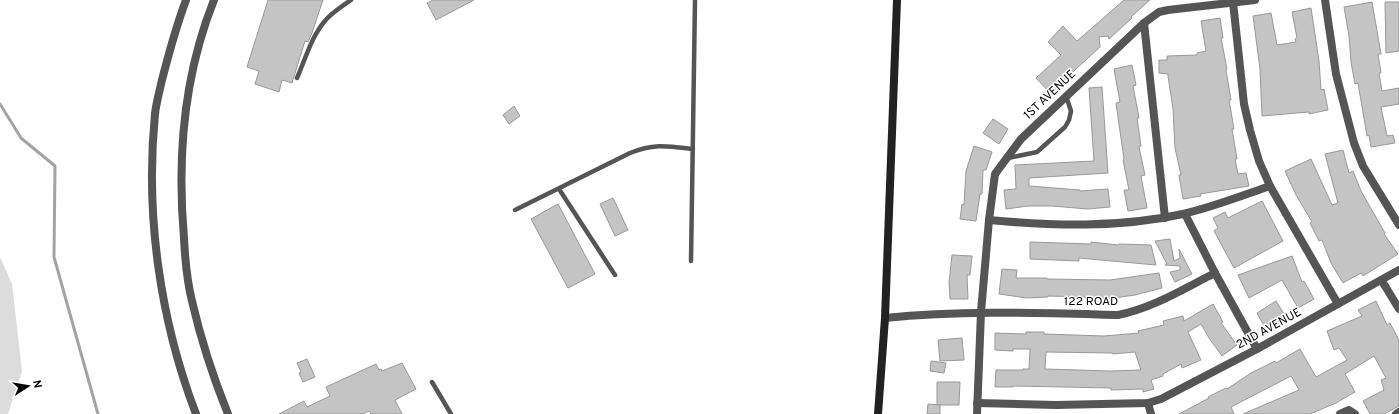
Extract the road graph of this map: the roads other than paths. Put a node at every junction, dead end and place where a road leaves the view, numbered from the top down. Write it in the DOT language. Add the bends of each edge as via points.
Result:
graph roads {
  1 [pos="186,0"];
  2 [pos="214,0"];
  3 [pos="351,0"];
  4 [pos="695,0"];
  5 [pos="897,0"];
  6 [pos="1255,0"];
  7 [pos="1325,0"];
  8 [pos="1233,2"];
  9 [pos="1144,23"];
  10 [pos="298,78"];
  11 [pos="1066,96"];
  12 [pos="693,149"];
  13 [pos="1006,159"];
  14 [pos="1270,186"];
  15 [pos="559,189"];
  16 [pos="515,210"];
  17 [pos="1185,214"];
  18 [pos="1165,218"];
  19 [pos="989,220"];
  20 [pos="1399,225"];
  21 [pos="691,261"];
  22 [pos="1399,270"];
  23 [pos="1215,273"];
  24 [pos="615,275"];
  25 [pos="1382,281"];
  26 [pos="1338,304"];
  27 [pos="1399,309"];
  28 [pos="981,312"];
  29 [pos="886,318"];
  30 [pos="1256,350"];
  31 [pos="432,382"];
  32 [pos="977,403"];
  33 [pos="1148,403"];
  34 [pos="1056,405"];
  35 [pos="1352,412"];
  36 [pos="1399,412"];
  37 [pos="196,414"];
  38 [pos="228,414"];
  39 [pos="451,414"];
  40 [pos="878,414"];
  41 [pos="976,414"];
  42 [pos="1058,414"];
  43 [pos="1151,414"];
  44 [pos="1340,414"];
  45 [pos="1396,414"];
  1 -- 37 [label="street" via="166,62 155,112 153,217 165,305 174,348"];
  2 -- 38 [label="street" via="204,25 190,82 183,133 181,214 192,300 213,376"];
  3 -- 10 [label="lane" via="324,22 316,34"];
  4 -- 12 [label="lane"];
  5 -- 29 [label="main road"];
  6 -- 8 [label="street, 1ST AVENUE"];
  7 -- 20 [label="street" via="1336,74 1354,143 1363,166"];
  8 -- 9 [label="street, 1ST AVENUE" via="1159,12"];
  8 -- 14 [label="street" via="1244,104 1259,161"];
  9 -- 11 [label="street, 1ST AVENUE"];
  9 -- 18 [label="street"];
  11 -- 13 [label="street, 1ST AVENUE" via="1021,139"];
  11 -- 13 [label="lane" via="1071,112 1065,127 1037,152"];
  12 -- 15 [label="lane" via="664,145 642,148"];
  12 -- 21 [label="lane"];
  13 -- 19 [label="street, 1ST AVENUE" via="995,174"];
  14 -- 17 [label="street"];
  14 -- 26 [label="street"];
  15 -- 16 [label="lane"];
  15 -- 24 [label="lane"];
  17 -- 18 [label="street"];
  17 -- 23 [label="street"];
  18 -- 19 [label="street" via="1100,225"];
  19 -- 28 [label="street, 1ST AVENUE"];
  22 -- 25 [label="street, 2ND AVENUE"];
  23 -- 28 [label="street, 122 ROAD" via="1156,303 1135,312 1118,315"];
  23 -- 30 [label="street"];
  25 -- 26 [label="street, 2ND AVENUE"];
  25 -- 27 [label="street"];
  26 -- 30 [label="street, 2ND AVENUE"];
  28 -- 29 [label="street, 122 ROAD"];
  28 -- 32 [label="street, 1ST AVENUE"];
  29 -- 40 [label="main road"];
  30 -- 33 [label="street, 2ND AVENUE" via="1161,400"];
  31 -- 39 [label="lane"];
  32 -- 34 [label="street, 2ND AVENUE"];
  32 -- 41 [label="street, 1ST AVENUE"];
  33 -- 34 [label="street, 2ND AVENUE"];
  33 -- 43 [label="street"];
  34 -- 42 [label="street"];
  35 -- 44 [label="street"];
  36 -- 45 [label="street"];
}
